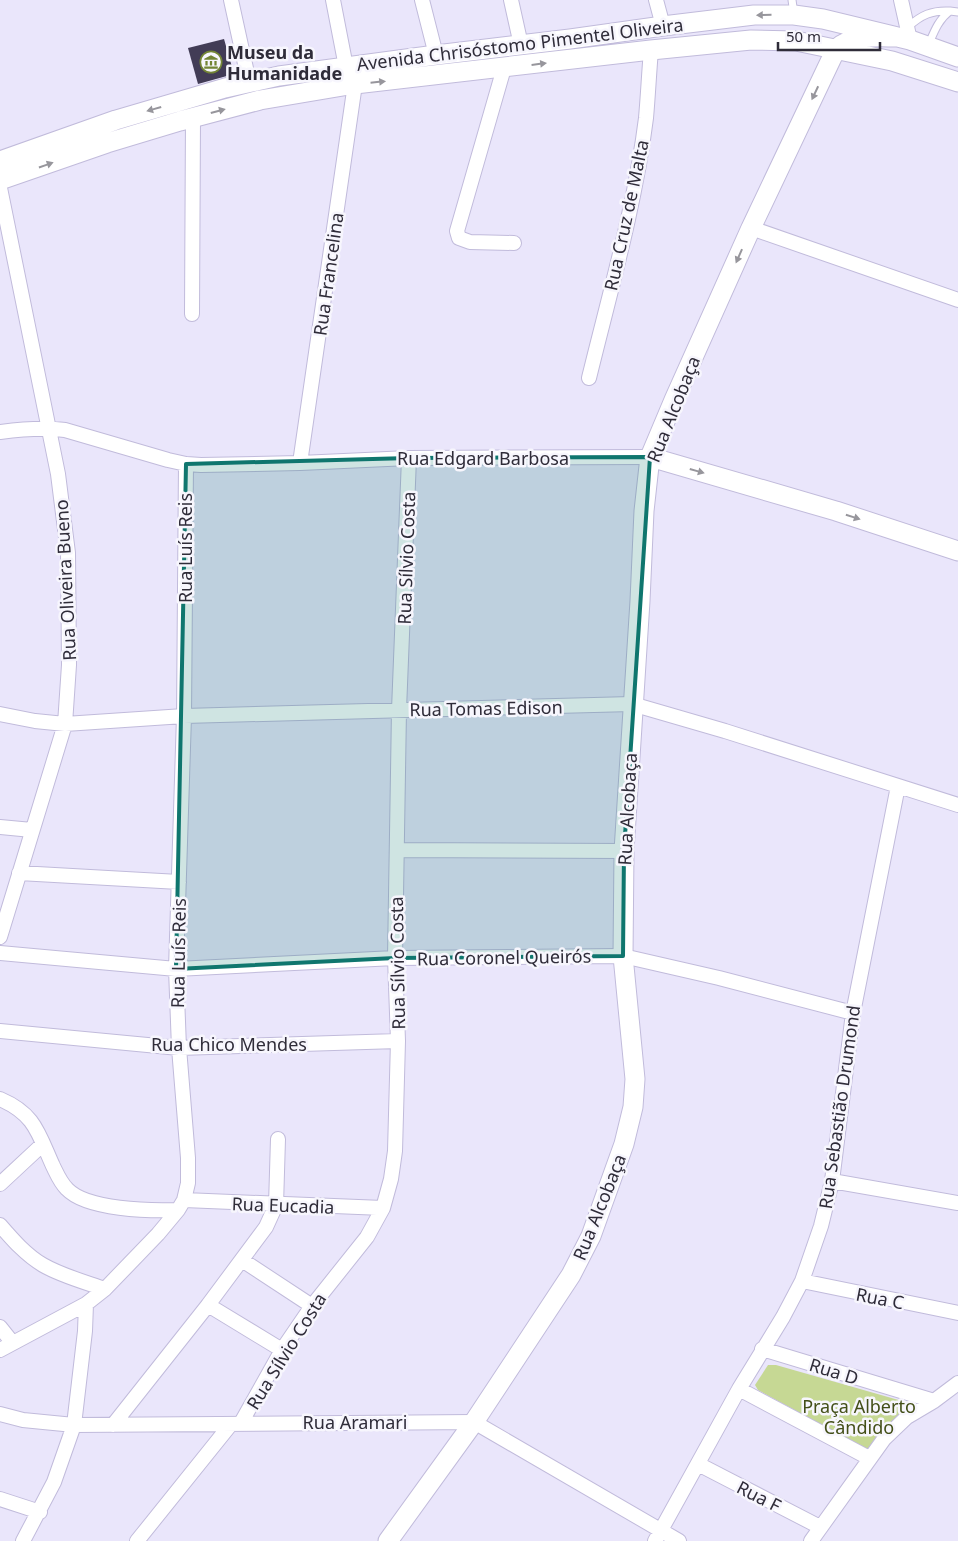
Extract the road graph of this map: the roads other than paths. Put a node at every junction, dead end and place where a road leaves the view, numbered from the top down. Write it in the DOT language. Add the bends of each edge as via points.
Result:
graph roads {
  1 [pos="231,0"];
  2 [pos="333,0"];
  3 [pos="422,0"];
  4 [pos="511,0"];
  5 [pos="656,0"];
  6 [pos="901,0"];
  7 [pos="793,7"];
  8 [pos="950,11"];
  9 [pos="958,12"];
  10 [pos="663,26"];
  11 [pos="905,34"];
  12 [pos="521,45"];
  13 [pos="928,46"];
  14 [pos="836,49"];
  15 [pos="651,50"];
  16 [pos="436,54"];
  17 [pos="958,57"];
  18 [pos="346,67"];
  19 [pos="504,68"];
  20 [pos="249,82"];
  21 [pos="958,82"];
  22 [pos="355,84"];
  23 [pos="193,118"];
  24 [pos="0,161"];
  25 [pos="0,180"];
  26 [pos="0,188"];
  27 [pos="751,228"];
  28 [pos="514,243"];
  29 [pos="958,300"];
  30 [pos="192,314"];
  31 [pos="589,378"];
  32 [pos="48,428"];
  33 [pos="0,432"];
  34 [pos="650,457"];
  35 [pos="410,458"];
  36 [pos="300,463"];
  37 [pos="186,464"];
  38 [pos="958,551"];
  39 [pos="632,704"];
  40 [pos="399,710"];
  41 [pos="0,714"];
  42 [pos="184,716"];
  43 [pos="65,724"];
  44 [pos="898,786"];
  45 [pos="958,805"];
  46 [pos="0,827"];
  47 [pos="32,830"];
  48 [pos="397,850"];
  49 [pos="624,851"];
  50 [pos="20,874"];
  51 [pos="179,882"];
  52 [pos="3,915"];
  53 [pos="0,938"];
  54 [pos="0,953"];
  55 [pos="623,956"];
  56 [pos="395,958"];
  57 [pos="176,968"];
  58 [pos="853,1013"];
  59 [pos="0,1031"];
  60 [pos="398,1041"];
  61 [pos="179,1048"];
  62 [pos="0,1099"];
  63 [pos="278,1139"];
  64 [pos="43,1144"];
  65 [pos="832,1181"];
  66 [pos="0,1184"];
  67 [pos="958,1203"];
  68 [pos="181,1205"];
  69 [pos="276,1205"];
  70 [pos="383,1208"];
  71 [pos="0,1225"];
  72 [pos="242,1260"];
  73 [pos="802,1281"];
  74 [pos="105,1290"];
  75 [pos="86,1304"];
  76 [pos="208,1306"];
  77 [pos="312,1306"];
  78 [pos="958,1313"];
  79 [pos="0,1327"];
  80 [pos="6,1346"];
  81 [pos="282,1350"];
  82 [pos="762,1350"];
  83 [pos="958,1383"];
  84 [pos="739,1389"];
  85 [pos="934,1401"];
  86 [pos="0,1414"];
  87 [pos="474,1422"];
  88 [pos="236,1424"];
  89 [pos="113,1425"];
  90 [pos="74,1426"];
  91 [pos="869,1458"];
  92 [pos="698,1464"];
  93 [pos="0,1499"];
  94 [pos="40,1512"];
  95 [pos="820,1527"];
  96 [pos="658,1536"];
  97 [pos="23,1541"];
  98 [pos="138,1541"];
  99 [pos="388,1541"];
  100 [pos="679,1541"];
  101 [pos="811,1541"];
  1 -- 20 [label="street"];
  2 -- 18 [label="street"];
  3 -- 16 [label="street"];
  4 -- 12 [label="street"];
  5 -- 10 [label="street"];
  6 -- 11 [label="street"];
  7 -- 10 [label="main road, Avenida Chrisóstomo Pimentel Oliveira, one-way"];
  7 -- 11 [label="main road, Avenida Chrisóstomo Pimentel Oliveira" via="850,24"];
  8 -- 9 [label="lane"];
  8 -- 11 [label="lane" via="923,16"];
  8 -- 13 [label="lane" via="939,22"];
  10 -- 12 [label="main road, Avenida Chrisóstomo Pimentel Oliveira"];
  11 -- 13 [label="main road, Avenida Chrisóstomo Pimentel Oliveira"];
  11 -- 14 [label="main road" via="854,39"];
  12 -- 16 [label="main road, Avenida Chrisóstomo Pimentel Oliveira"];
  13 -- 17 [label="main road, Avenida Chrisóstomo Pimentel Oliveira"];
  14 -- 15 [label="main road, Avenida Chrisóstomo Pimentel Oliveira" via="796,41 751,40"];
  14 -- 21 [label="main road, Avenida Chrisóstomo Pimentel Oliveira" via="892,61"];
  14 -- 27 [label="main road, Rua Alcobaça, one-way"];
  19 -- 15 [label="main road, Avenida Chrisóstomo Pimentel Oliveira, one-way"];
  15 -- 31 [label="street, Rua Cruz de Malta" via="646,118 636,178"];
  16 -- 18 [label="main road, Avenida Chrisóstomo Pimentel Oliveira"];
  18 -- 20 [label="main road, Avenida Chrisóstomo Pimentel Oliveira"];
  22 -- 19 [label="main road, Avenida Chrisóstomo Pimentel Oliveira, one-way"];
  19 -- 28 [label="street" via="457,235 470,242"];
  20 -- 24 [label="main road, Avenida Chrisóstomo Pimentel Oliveira, one-way" via="116,120"];
  23 -- 22 [label="main road, Avenida Chrisóstomo Pimentel Oliveira, one-way" via="260,100"];
  22 -- 36 [label="street, Rua Francelina"];
  25 -- 23 [label="main road, Avenida Chrisóstomo Pimentel Oliveira, one-way" via="107,143"];
  23 -- 30 [label="street"];
  26 -- 32 [label="street, Rua Oliveira Bueno"];
  27 -- 29 [label="street"];
  27 -- 34 [label="main road, Rua Alcobaça, one-way"];
  32 -- 33 [label="street, Rua Edgard Barbosa"];
  32 -- 37 [label="street, Rua Edgard Barbosa"];
  32 -- 43 [label="street, Rua Oliveira Bueno" via="61,492 68,553 69,665"];
  34 -- 35 [label="street, Rua Edgard Barbosa"];
  34 -- 38 [label="main road, Rua Edgard Barbosa, one-way" via="836,511"];
  34 -- 39 [label="main road, Rua Alcobaça"];
  35 -- 36 [label="street, Rua Edgard Barbosa"];
  35 -- 40 [label="street, Rua Sílvio Costa"];
  36 -- 37 [label="street, Rua Edgard Barbosa"];
  37 -- 42 [label="street, Rua Luís Reis"];
  39 -- 40 [label="street, Rua Tomas Edison"];
  39 -- 44 [label="street, Rua Tomas Edison"];
  39 -- 49 [label="main road, Rua Alcobaça"];
  40 -- 42 [label="street, Rua Tomas Edison"];
  40 -- 48 [label="street, Rua Sílvio Costa"];
  41 -- 43 [label="street, Rua Tomas Edison"];
  42 -- 43 [label="street, Rua Tomas Edison"];
  42 -- 51 [label="street, Rua Luís Reis"];
  43 -- 47 [label="street, Rua Oliveira Bueno"];
  44 -- 45 [label="street, Rua Tomas Edison"];
  44 -- 58 [label="street, Rua Sebastião Drumond"];
  46 -- 47 [label="street"];
  47 -- 50 [label="street, Rua Oliveira Bueno"];
  48 -- 49 [label="street"];
  48 -- 56 [label="street, Rua Sílvio Costa"];
  49 -- 55 [label="main road, Rua Alcobaça"];
  50 -- 51 [label="street"];
  50 -- 52 [label="street, Rua Oliveira Bueno"];
  51 -- 57 [label="street, Rua Luís Reis"];
  52 -- 53 [label="street, Rua Oliveira Bueno"];
  54 -- 57 [label="street, Rua Coronel Queirós"];
  55 -- 56 [label="street, Rua Coronel Queirós"];
  55 -- 58 [label="street, Rua Coronel Queirós"];
  55 -- 87 [label="main road, Rua Alcobaça" via="635,1079 633,1107 616,1170 591,1236 571,1275"];
  56 -- 57 [label="street, Rua Coronel Queirós"];
  56 -- 60 [label="street, Rua Sílvio Costa"];
  57 -- 61 [label="street, Rua Luís Reis"];
  58 -- 65 [label="street, Rua Sebastião Drumond"];
  59 -- 61 [label="street, Rua Chico Mendes"];
  60 -- 61 [label="street, Rua Chico Mendes"];
  60 -- 70 [label="street, Rua Sílvio Costa" via="395,1151"];
  61 -- 68 [label="street, Rua Luís Reis" via="188,1158 188,1183"];
  62 -- 64 [label="street, Rua Eucadia" via="23,1112 34,1123"];
  63 -- 69 [label="street"];
  64 -- 66 [label="street"];
  64 -- 68 [label="street, Rua Eucadia" via="59,1179 68,1190 82,1198 134,1210"];
  65 -- 67 [label="street"];
  65 -- 73 [label="street, Rua Sebastião Drumond"];
  68 -- 69 [label="street, Rua Eucadia"];
  68 -- 74 [label="street"];
  69 -- 70 [label="street, Rua Eucadia"];
  69 -- 72 [label="street" via="266,1227"];
  70 -- 77 [label="street, Rua Sílvio Costa" via="367,1237"];
  71 -- 74 [label="street" via="24,1251 43,1265"];
  72 -- 76 [label="street"];
  72 -- 77 [label="street"];
  73 -- 78 [label="street, Rua C"];
  73 -- 82 [label="street, Rua Sebastião Drumond"];
  74 -- 75 [label="street"];
  75 -- 80 [label="street"];
  75 -- 90 [label="street"];
  76 -- 81 [label="street"];
  76 -- 89 [label="street"];
  77 -- 81 [label="street, Rua Sílvio Costa"];
  79 -- 80 [label="street"];
  81 -- 88 [label="street, Rua Sílvio Costa"];
  82 -- 84 [label="street, Rua Sebastião Drumond"];
  82 -- 85 [label="street, Rua D"];
  83 -- 85 [label="street"];
  84 -- 91 [label="street"];
  84 -- 92 [label="street, Rua Sebastião Drumond"];
  85 -- 91 [label="street" via="896,1427"];
  86 -- 90 [label="street, Rua Aramari"];
  87 -- 88 [label="street, Rua Aramari"];
  87 -- 96 [label="street"];
  87 -- 99 [label="main road, Rua Alcobaça"];
  88 -- 89 [label="street, Rua Aramari"];
  88 -- 98 [label="street, Rua Sílvio Costa"];
  89 -- 90 [label="street, Rua Aramari"];
  90 -- 94 [label="street"];
  91 -- 95 [label="street"];
  92 -- 95 [label="street, Rua F"];
  92 -- 96 [label="street, Rua Sebastião Drumond"];
  93 -- 94 [label="street"];
  94 -- 97 [label="street"];
  95 -- 101 [label="street"];
  96 -- 100 [label="street"];
}
